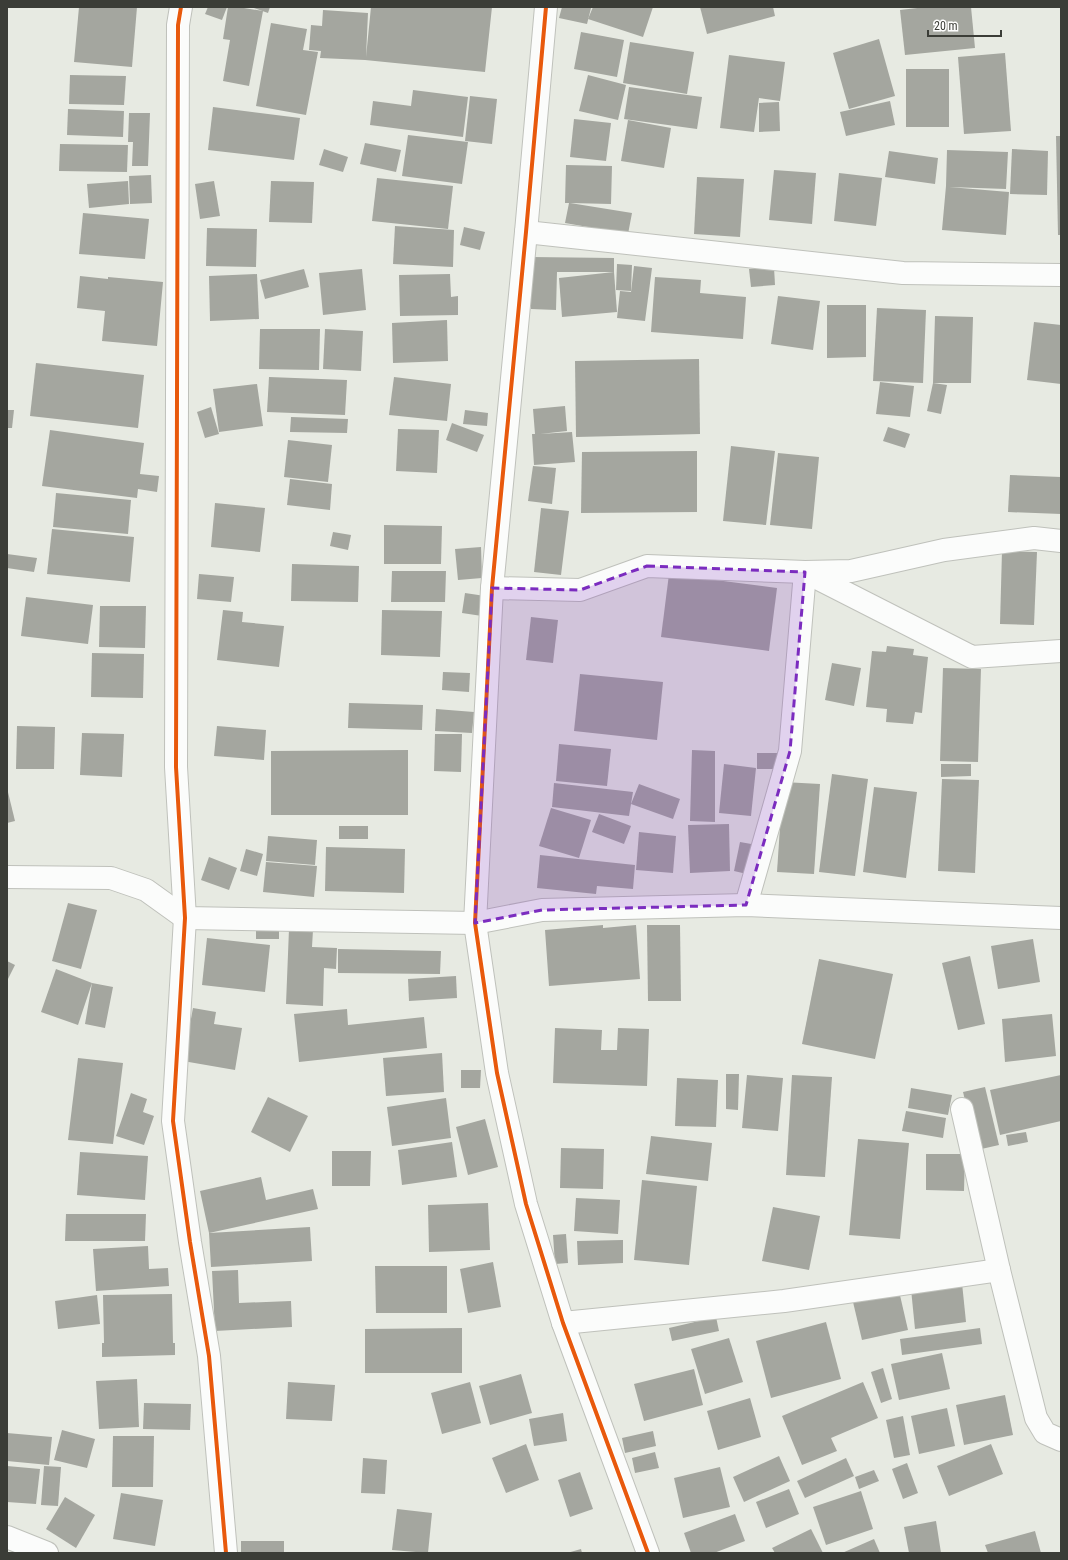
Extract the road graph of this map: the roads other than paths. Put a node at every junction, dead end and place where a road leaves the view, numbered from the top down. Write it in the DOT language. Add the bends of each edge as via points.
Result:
graph roads {
  1 [pos="181,7"];
  2 [pos="546,7"];
  3 [pos="526,232"];
  4 [pos="1061,275"];
  5 [pos="1061,541"];
  6 [pos="805,572"];
  7 [pos="492,588"];
  8 [pos="1061,652"];
  9 [pos="7,876"];
  10 [pos="746,905"];
  11 [pos="185,918"];
  12 [pos="1061,918"];
  13 [pos="475,923"];
  14 [pos="962,1109"];
  15 [pos="999,1270"];
  16 [pos="563,1323"];
  17 [pos="1061,1440"];
  18 [pos="7,1537"];
  19 [pos="47,1553"];
  20 [pos="226,1553"];
  21 [pos="648,1553"];
  1 -- 11 [label="street" via="178,25 176,767"];
  2 -- 3 [label="street"];
  3 -- 4 [label="street" via="903,273"];
  3 -- 7 [label="street"];
  5 -- 6 [label="street" via="1034,538 944,550 851,571"];
  6 -- 7 [label="street" via="647,566 580,590"];
  6 -- 8 [label="street" via="972,657"];
  6 -- 10 [label="street" via="790,751"];
  7 -- 13 [label="street"];
  9 -- 11 [label="street" via="111,878 146,890"];
  10 -- 12 [label="street"];
  10 -- 13 [label="street" via="542,910"];
  11 -- 13 [label="street"];
  11 -- 20 [label="street" via="173,1121 208,1356"];
  13 -- 16 [label="street" via="497,1073 526,1204"];
  14 -- 15 [label="street"];
  15 -- 16 [label="street" via="784,1301"];
  15 -- 17 [label="street" via="1036,1418 1046,1433"];
  16 -- 21 [label="street"];
  18 -- 19 [label="street"];
}
